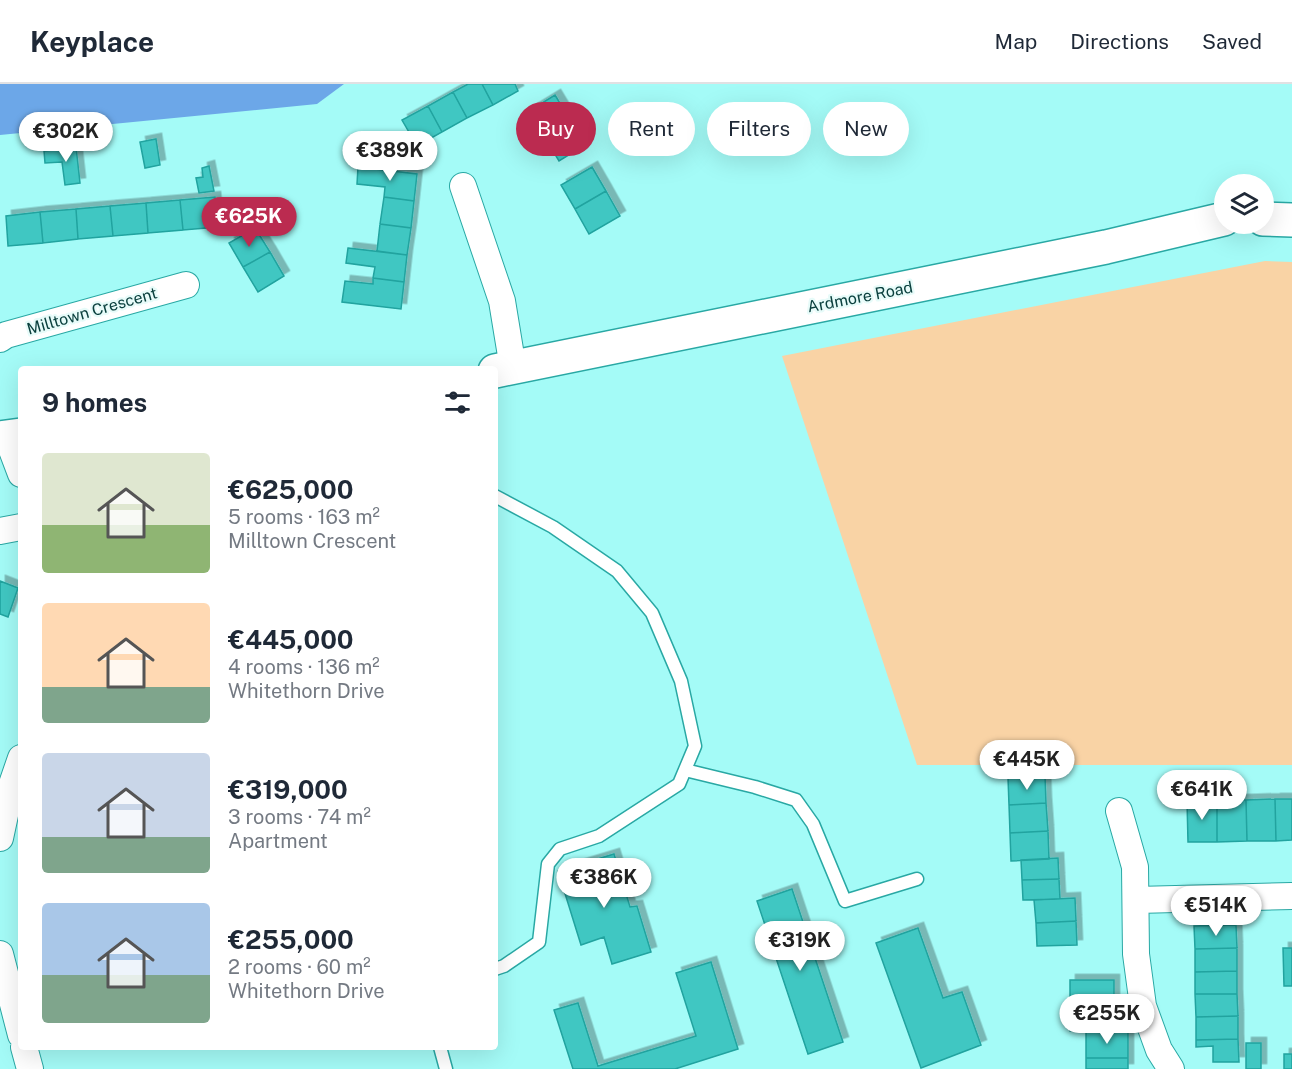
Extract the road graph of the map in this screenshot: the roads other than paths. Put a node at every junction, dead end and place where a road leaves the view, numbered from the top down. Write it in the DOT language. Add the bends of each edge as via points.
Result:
graph roads {
  1 [pos="463,186"];
  2 [pos="1274,219"];
  3 [pos="1292,220"];
  4 [pos="1214,221"];
  5 [pos="186,285"];
  6 [pos="0,339"];
  7 [pos="504,369"];
  8 [pos="6,436"];
  9 [pos="18,466"];
  10 [pos="498,498"];
  11 [pos="18,528"];
  12 [pos="0,531"];
  13 [pos="18,767"];
  14 [pos="685,770"];
  15 [pos="1119,811"];
  16 [pos="0,838"];
  17 [pos="917,879"];
  18 [pos="1292,896"];
  19 [pos="1137,900"];
  20 [pos="0,954"];
  21 [pos="498,968"];
  22 [pos="18,1023"];
  23 [pos="25,1050"];
  24 [pos="441,1050"];
  25 [pos="30,1069"];
  26 [pos="446,1069"];
  27 [pos="1171,1069"];
  1 -- 7 [label="street" via="502,301"];
  2 -- 3 [label="street"];
  4 -- 7 [label="street, Ardmore Road" via="1106,248"];
  5 -- 6 [label="street, Milltown Crescent"];
  8 -- 9 [label="street"];
  10 -- 14 [label="lane" via="553,527 617,571 652,613 681,681 695,746"];
  11 -- 12 [label="street"];
  13 -- 16 [label="street"];
  14 -- 17 [label="lane" via="796,800 813,824 845,901"];
  14 -- 21 [label="lane" via="679,784 599,836 560,849 548,864 539,942"];
  15 -- 19 [label="street" via="1135,867"];
  18 -- 19 [label="street"];
  19 -- 27 [label="street" via="1136,954 1143,1006 1159,1050"];
  20 -- 22 [label="street"];
  23 -- 25 [label="street"];
  24 -- 26 [label="lane"];
}
